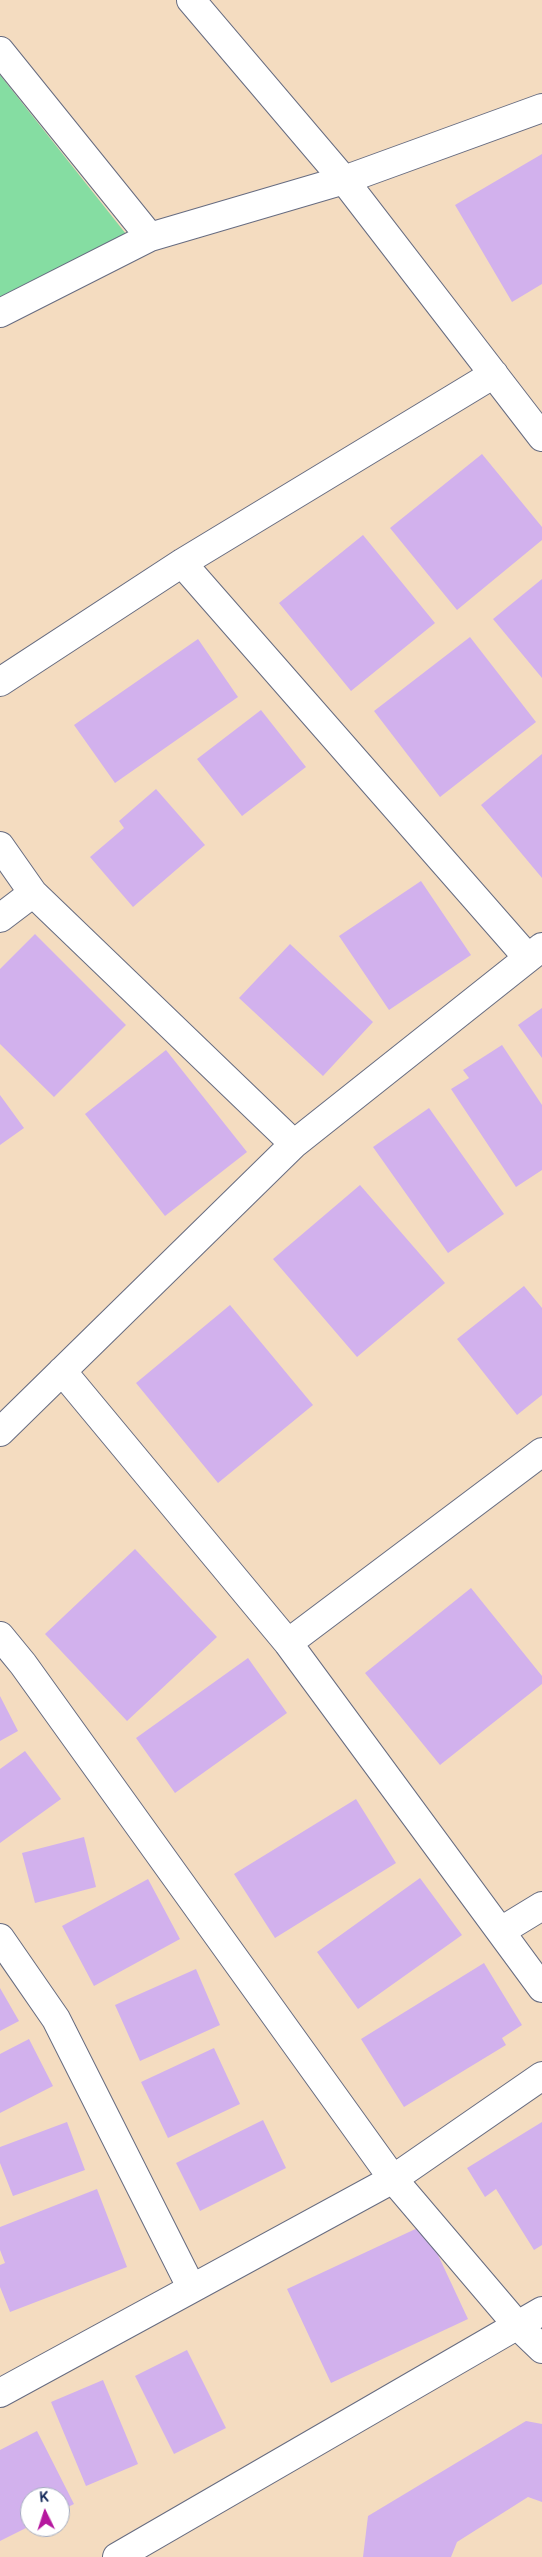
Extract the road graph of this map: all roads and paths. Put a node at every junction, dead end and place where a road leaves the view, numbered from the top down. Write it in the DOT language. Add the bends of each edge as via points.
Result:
graph roads {
  1 [pos="191,0"];
  2 [pos="0,51"];
  3 [pos="542,108"];
  4 [pos="344,180"];
  5 [pos="150,237"];
  6 [pos="0,313"];
  7 [pos="494,374"];
  8 [pos="542,437"];
  9 [pos="182,564"];
  10 [pos="0,682"];
  11 [pos="0,846"];
  12 [pos="33,893"];
  13 [pos="0,918"];
  14 [pos="535,953"];
  15 [pos="294,1144"];
  16 [pos="62,1371"];
  17 [pos="0,1432"];
  18 [pos="542,1452"];
  19 [pos="0,1636"];
  20 [pos="288,1643"];
  21 [pos="542,1906"];
  22 [pos="501,1931"];
  23 [pos="0,1938"];
  24 [pos="542,1988"];
  25 [pos="542,2076"];
  26 [pos="393,2180"];
  27 [pos="191,2287"];
  28 [pos="542,2311"];
  29 [pos="518,2326"];
  30 [pos="542,2348"];
  31 [pos="0,2393"];
  32 [pos="116,2557"];
  1 -- 4 [label="street"];
  2 -- 5 [label="street"];
  3 -- 4 [label="street"];
  4 -- 5 [label="street"];
  4 -- 7 [label="street"];
  5 -- 6 [label="street"];
  7 -- 8 [label="street"];
  7 -- 9 [label="street"];
  9 -- 10 [label="street"];
  9 -- 14 [label="street"];
  11 -- 12 [label="street"];
  12 -- 13 [label="street"];
  12 -- 15 [label="street"];
  14 -- 15 [label="street"];
  15 -- 16 [label="street"];
  16 -- 17 [label="street"];
  16 -- 20 [label="street"];
  18 -- 20 [label="street"];
  19 -- 26 [label="street"];
  20 -- 22 [label="street"];
  21 -- 22 [label="street"];
  22 -- 24 [label="street"];
  23 -- 27 [label="street" via="56,2019"];
  25 -- 26 [label="street"];
  26 -- 27 [label="street"];
  26 -- 29 [label="street"];
  27 -- 31 [label="street"];
  28 -- 29 [label="street"];
  29 -- 30 [label="street"];
  29 -- 32 [label="street"];
}
